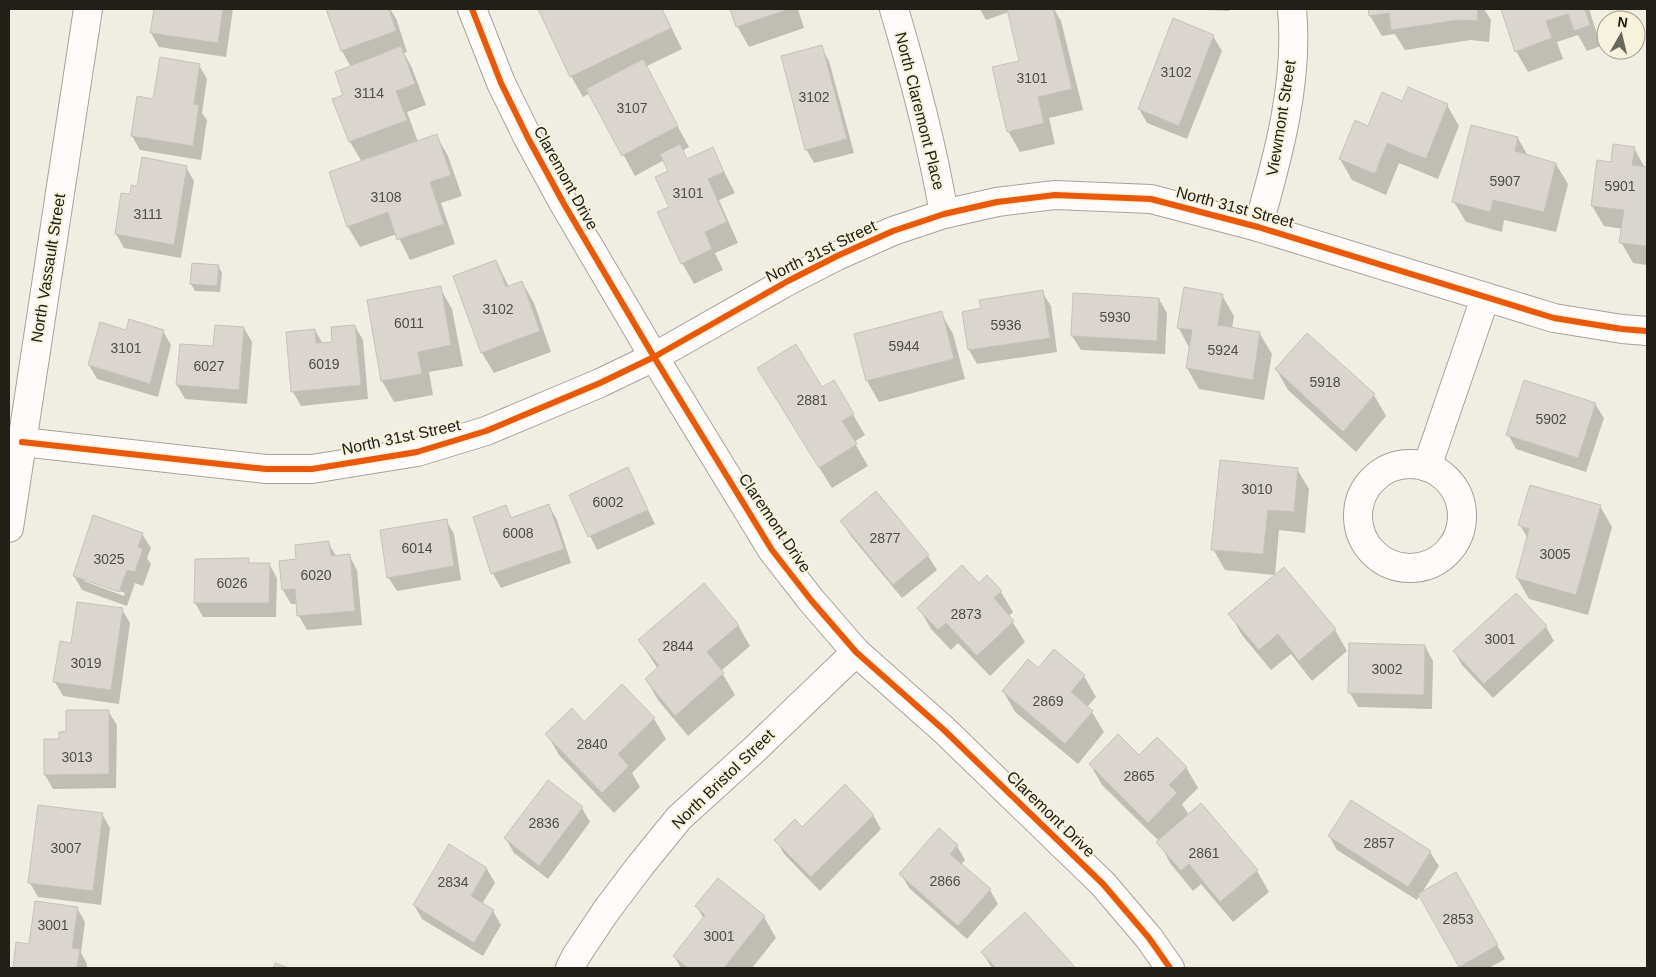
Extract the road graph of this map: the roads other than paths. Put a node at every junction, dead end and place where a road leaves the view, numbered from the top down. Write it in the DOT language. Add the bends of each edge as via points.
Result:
graph roads {
  1 [pos="88,9"];
  2 [pos="472,9"];
  3 [pos="894,9"];
  4 [pos="1292,9"];
  5 [pos="944,214"];
  6 [pos="1258,227"];
  7 [pos="1485,298"];
  8 [pos="1647,331"];
  9 [pos="654,357"];
  10 [pos="22,442"];
  11 [pos="1427,467"];
  12 [pos="9,528"];
  13 [pos="856,652"];
  14 [pos="570,968"];
  15 [pos="1170,968"];
  1 -- 10 [label="street, North Vassault Street"];
  2 -- 9 [label="street, Claremont Drive" via="501,83 528,138"];
  3 -- 5 [label="street, North Claremont Place" via="914,75"];
  4 -- 6 [label="street, Viewmont Street" via="1289,91 1278,154"];
  5 -- 6 [label="street, North 31st Street" via="998,202 1055,196 1151,199"];
  5 -- 9 [label="street, North 31st Street" via="893,231 837,256"];
  6 -- 7 [label="street, North 31st Street"];
  7 -- 8 [label="street, North 31st Street" via="1554,318"];
  7 -- 11 [label="street"];
  9 -- 10 [label="street, North 31st Street" via="486,432 417,452 321,468 266,469"];
  9 -- 13 [label="street, Claremont Drive" via="772,550"];
  10 -- 12 [label="street, North Vassault Street"];
  13 -- 14 [label="street, North Bristol Street" via="679,818 606,911"];
  13 -- 15 [label="street, Claremont Drive" via="944,730 1103,884"];
}
